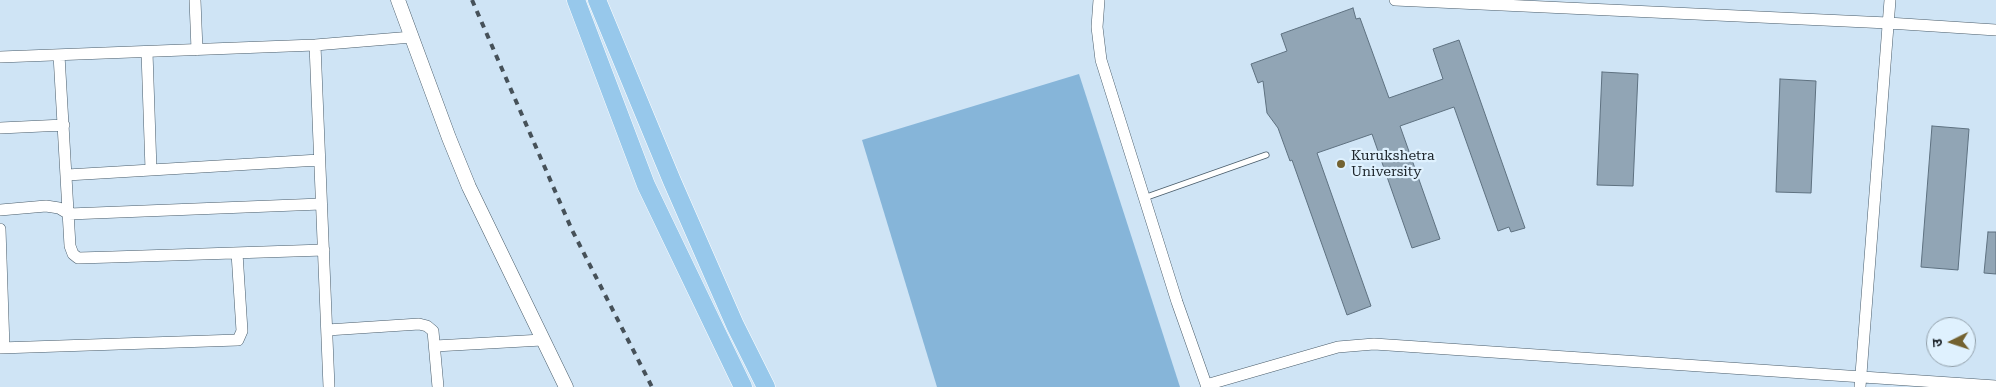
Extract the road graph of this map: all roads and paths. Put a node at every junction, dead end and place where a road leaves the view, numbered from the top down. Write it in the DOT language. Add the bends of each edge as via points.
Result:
graph roads {
  1 [pos="195,0"];
  2 [pos="398,0"];
  3 [pos="576,0"];
  4 [pos="597,0"];
  5 [pos="1099,0"];
  6 [pos="1395,0"];
  7 [pos="1890,0"];
  8 [pos="1888,23"];
  9 [pos="1996,30"];
  10 [pos="412,37"];
  11 [pos="315,45"];
  12 [pos="198,50"];
  13 [pos="147,52"];
  14 [pos="59,55"];
  15 [pos="0,57"];
  16 [pos="64,126"];
  17 [pos="0,128"];
  18 [pos="1266,155"];
  19 [pos="319,160"];
  20 [pos="150,170"];
  21 [pos="66,176"];
  22 [pos="1144,198"];
  23 [pos="320,204"];
  24 [pos="0,210"];
  25 [pos="69,214"];
  26 [pos="0,229"];
  27 [pos="324,250"];
  28 [pos="237,254"];
  29 [pos="327,330"];
  30 [pos="542,340"];
  31 [pos="435,346"];
  32 [pos="2,348"];
  33 [pos="1860,382"];
  34 [pos="1207,386"];
  35 [pos="1996,386"];
  36 [pos="328,387"];
  37 [pos="438,387"];
  38 [pos="566,387"];
  39 [pos="743,387"];
  40 [pos="766,387"];
  1 -- 12 [label="street"];
  2 -- 10 [label="street"];
  3 -- 39 [label="main road" via="646,185"];
  4 -- 40 [label="main road" via="672,181"];
  5 -- 22 [label="street" via="1100,60"];
  6 -- 8 [label="street"];
  7 -- 8 [label="street"];
  8 -- 9 [label="street"];
  8 -- 33 [label="street"];
  10 -- 11 [label="street"];
  10 -- 30 [label="street" via="469,187"];
  11 -- 12 [label="street"];
  11 -- 19 [label="street"];
  12 -- 13 [label="street"];
  13 -- 14 [label="street"];
  13 -- 20 [label="street"];
  14 -- 15 [label="street"];
  14 -- 16 [label="street"];
  16 -- 17 [label="street"];
  16 -- 21 [label="street"];
  18 -- 22 [label="lane"];
  19 -- 20 [label="street"];
  19 -- 23 [label="street"];
  20 -- 21 [label="street"];
  21 -- 25 [label="street"];
  22 -- 34 [label="street"];
  23 -- 25 [label="street"];
  23 -- 27 [label="street"];
  24 -- 25 [label="street" via="46,206"];
  25 -- 28 [label="street" via="70,246 78,258"];
  26 -- 32 [label="street"];
  27 -- 28 [label="street"];
  27 -- 29 [label="street"];
  28 -- 32 [label="street" via="242,331 238,340"];
  29 -- 31 [label="street" via="419,324 433,331"];
  29 -- 36 [label="street"];
  30 -- 31 [label="street"];
  30 -- 38 [label="street"];
  31 -- 37 [label="street"];
  33 -- 34 [label="street" via="1374,344 1338,347"];
  33 -- 35 [label="street"];
}
